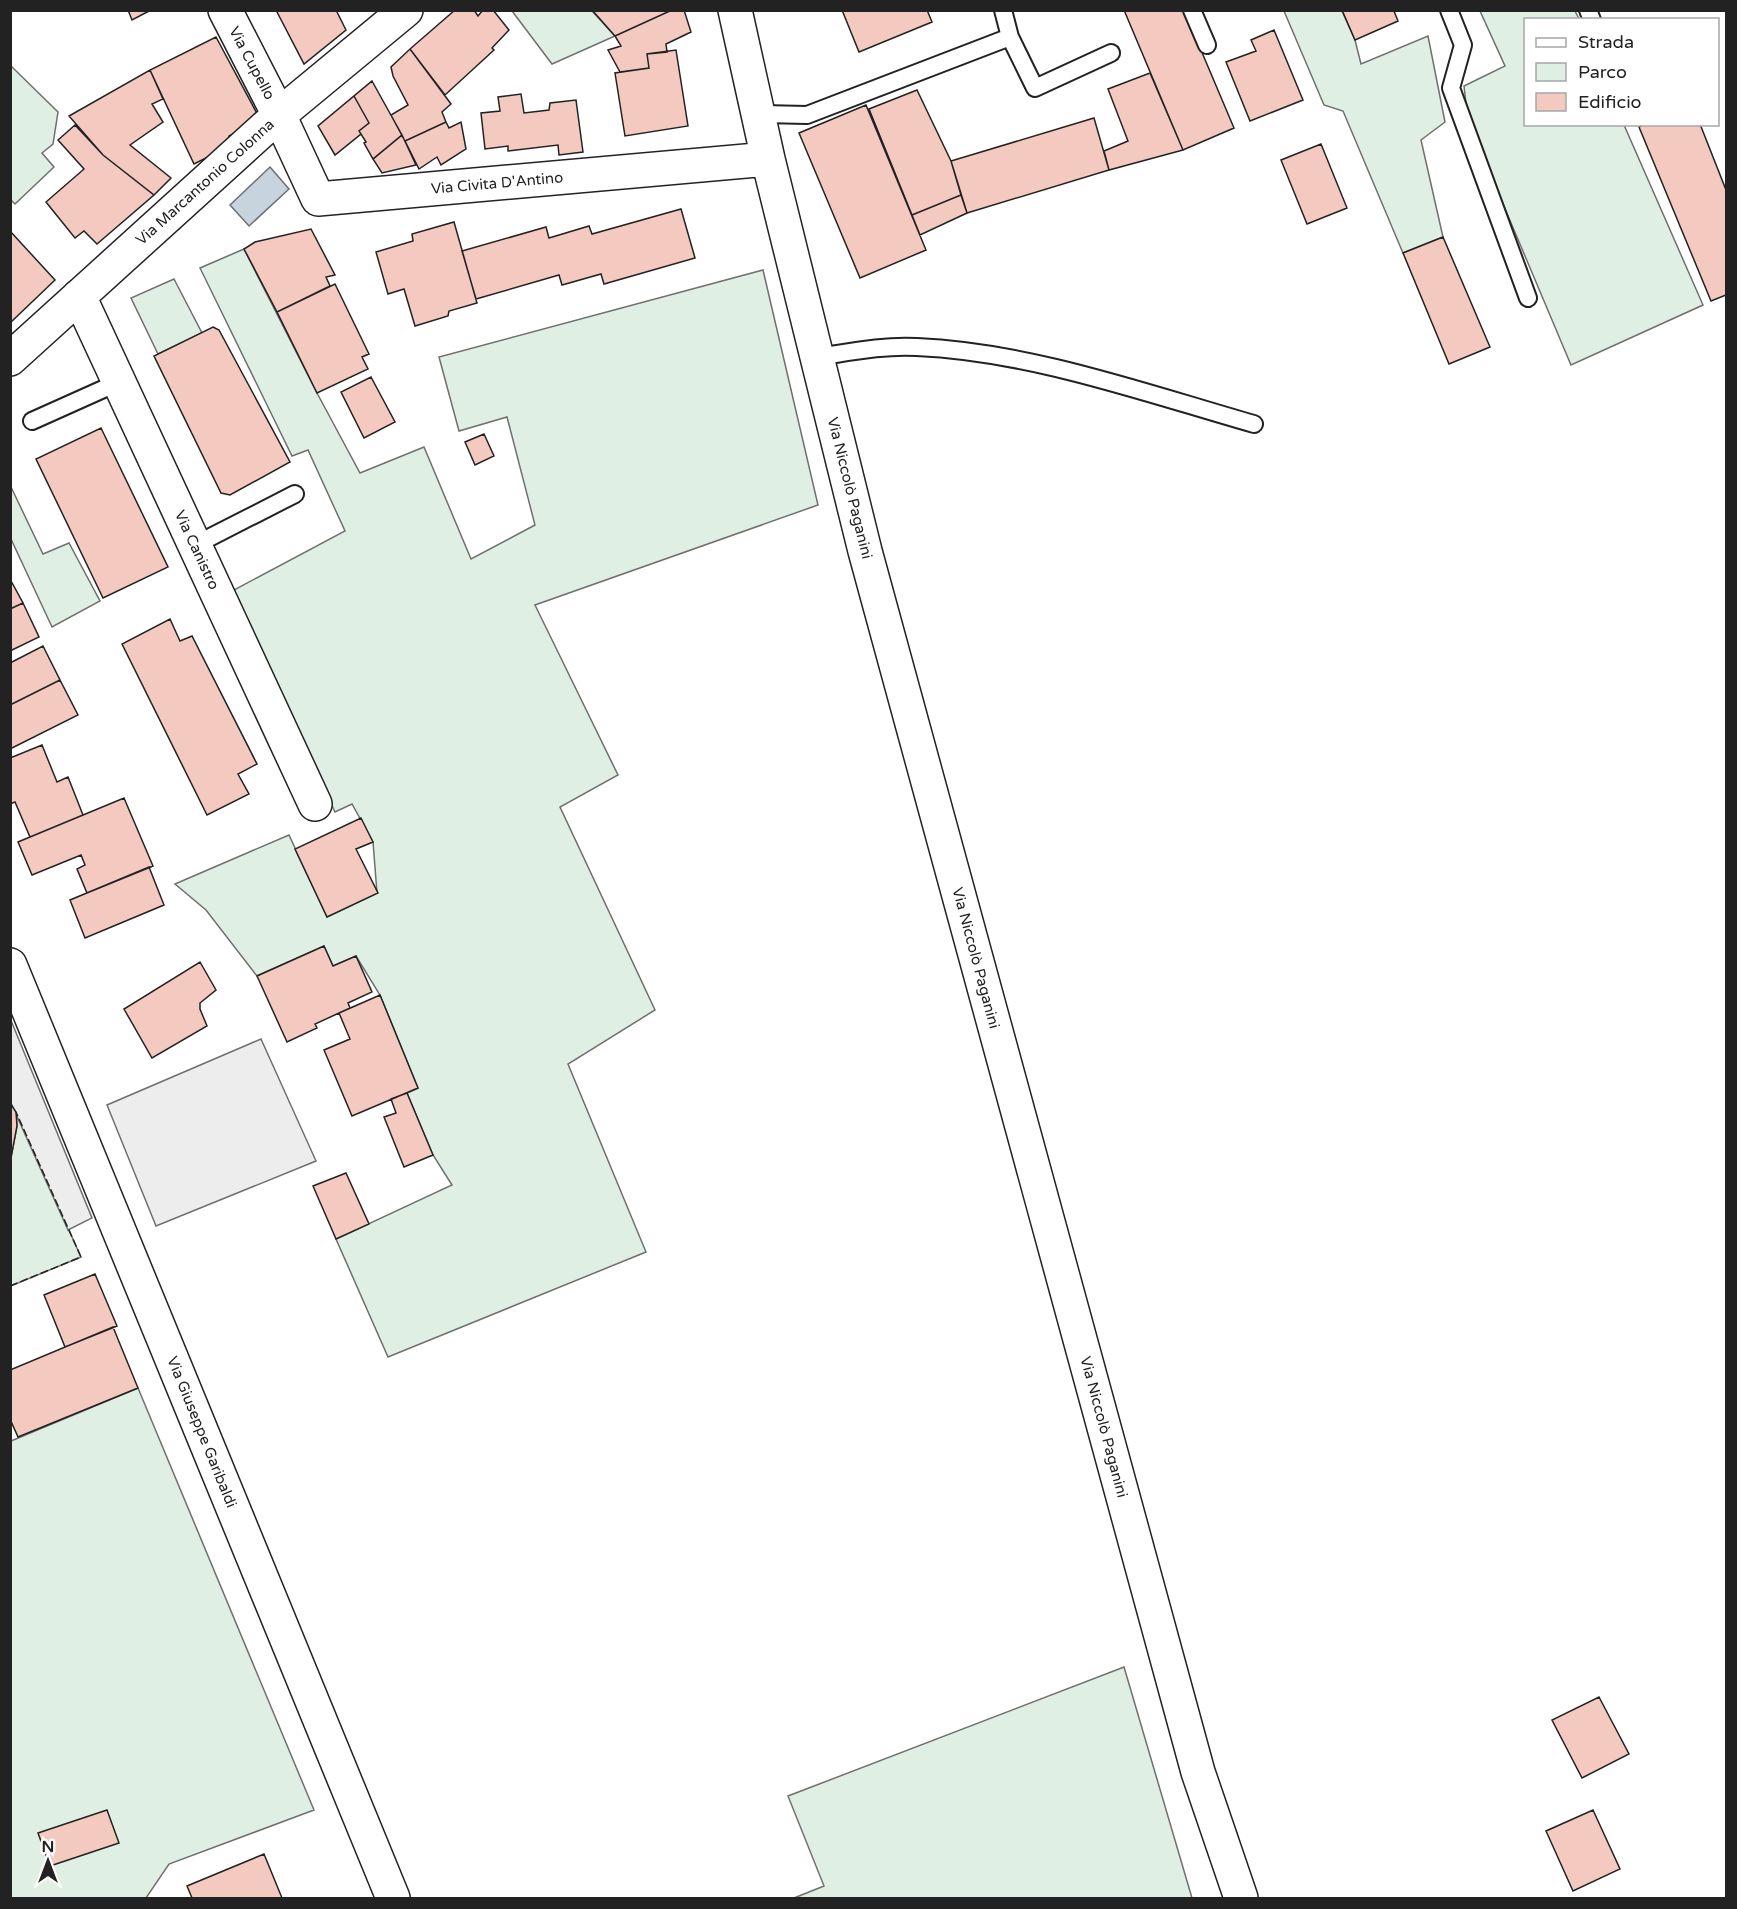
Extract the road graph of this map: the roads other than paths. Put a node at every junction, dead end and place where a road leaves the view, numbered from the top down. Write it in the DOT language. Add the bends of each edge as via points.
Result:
graph roads {
  1 [pos="225,10"];
  2 [pos="406,10"];
  3 [pos="735,10"];
  4 [pos="1003,10"];
  5 [pos="1192,10"];
  6 [pos="1449,10"];
  7 [pos="1010,37"];
  8 [pos="1207,45"];
  9 [pos="1111,53"];
  10 [pos="758,114"];
  11 [pos="279,115"];
  12 [pos="768,159"];
  13 [pos="79,296"];
  14 [pos="1528,298"];
  15 [pos="817,357"];
  16 [pos="10,359"];
  17 [pos="119,382"];
  18 [pos="32,421"];
  19 [pos="1254,424"];
  20 [pos="295,494"];
  21 [pos="195,545"];
  22 [pos="315,804"];
  23 [pos="10,965"];
  24 [pos="393,1899"];
  25 [pos="1241,1899"];
  1 -- 11 [label="street, Via Cupello"];
  2 -- 11 [label="street, Via Marcantonio Colonna"];
  3 -- 10 [label="street, Via Niccolò Paganini"];
  4 -- 7 [label="lane"];
  5 -- 8 [label="lane"];
  6 -- 14 [label="lane" via="1463,45 1451,88"];
  7 -- 9 [label="lane" via="1035,88"];
  7 -- 10 [label="lane" via="807,115"];
  10 -- 12 [label="street, Via Niccolò Paganini"];
  11 -- 12 [label="street, Via Civita D'Antino" via="318,199"];
  11 -- 13 [label="street, Via Marcantonio Colonna"];
  12 -- 15 [label="street, Via Niccolò Paganini"];
  13 -- 16 [label="street, Via Marcantonio Colonna"];
  13 -- 17 [label="street, Via Canistro"];
  15 -- 19 [label="lane" via="916,346 982,353 1085,376"];
  15 -- 25 [label="street, Via Niccolò Paganini" via="865,551 1198,1772"];
  17 -- 18 [label="lane"];
  17 -- 21 [label="street, Via Canistro"];
  20 -- 21 [label="lane"];
  21 -- 22 [label="street, Via Canistro"];
  23 -- 24 [label="street, Via Giuseppe Garibaldi"];
}
